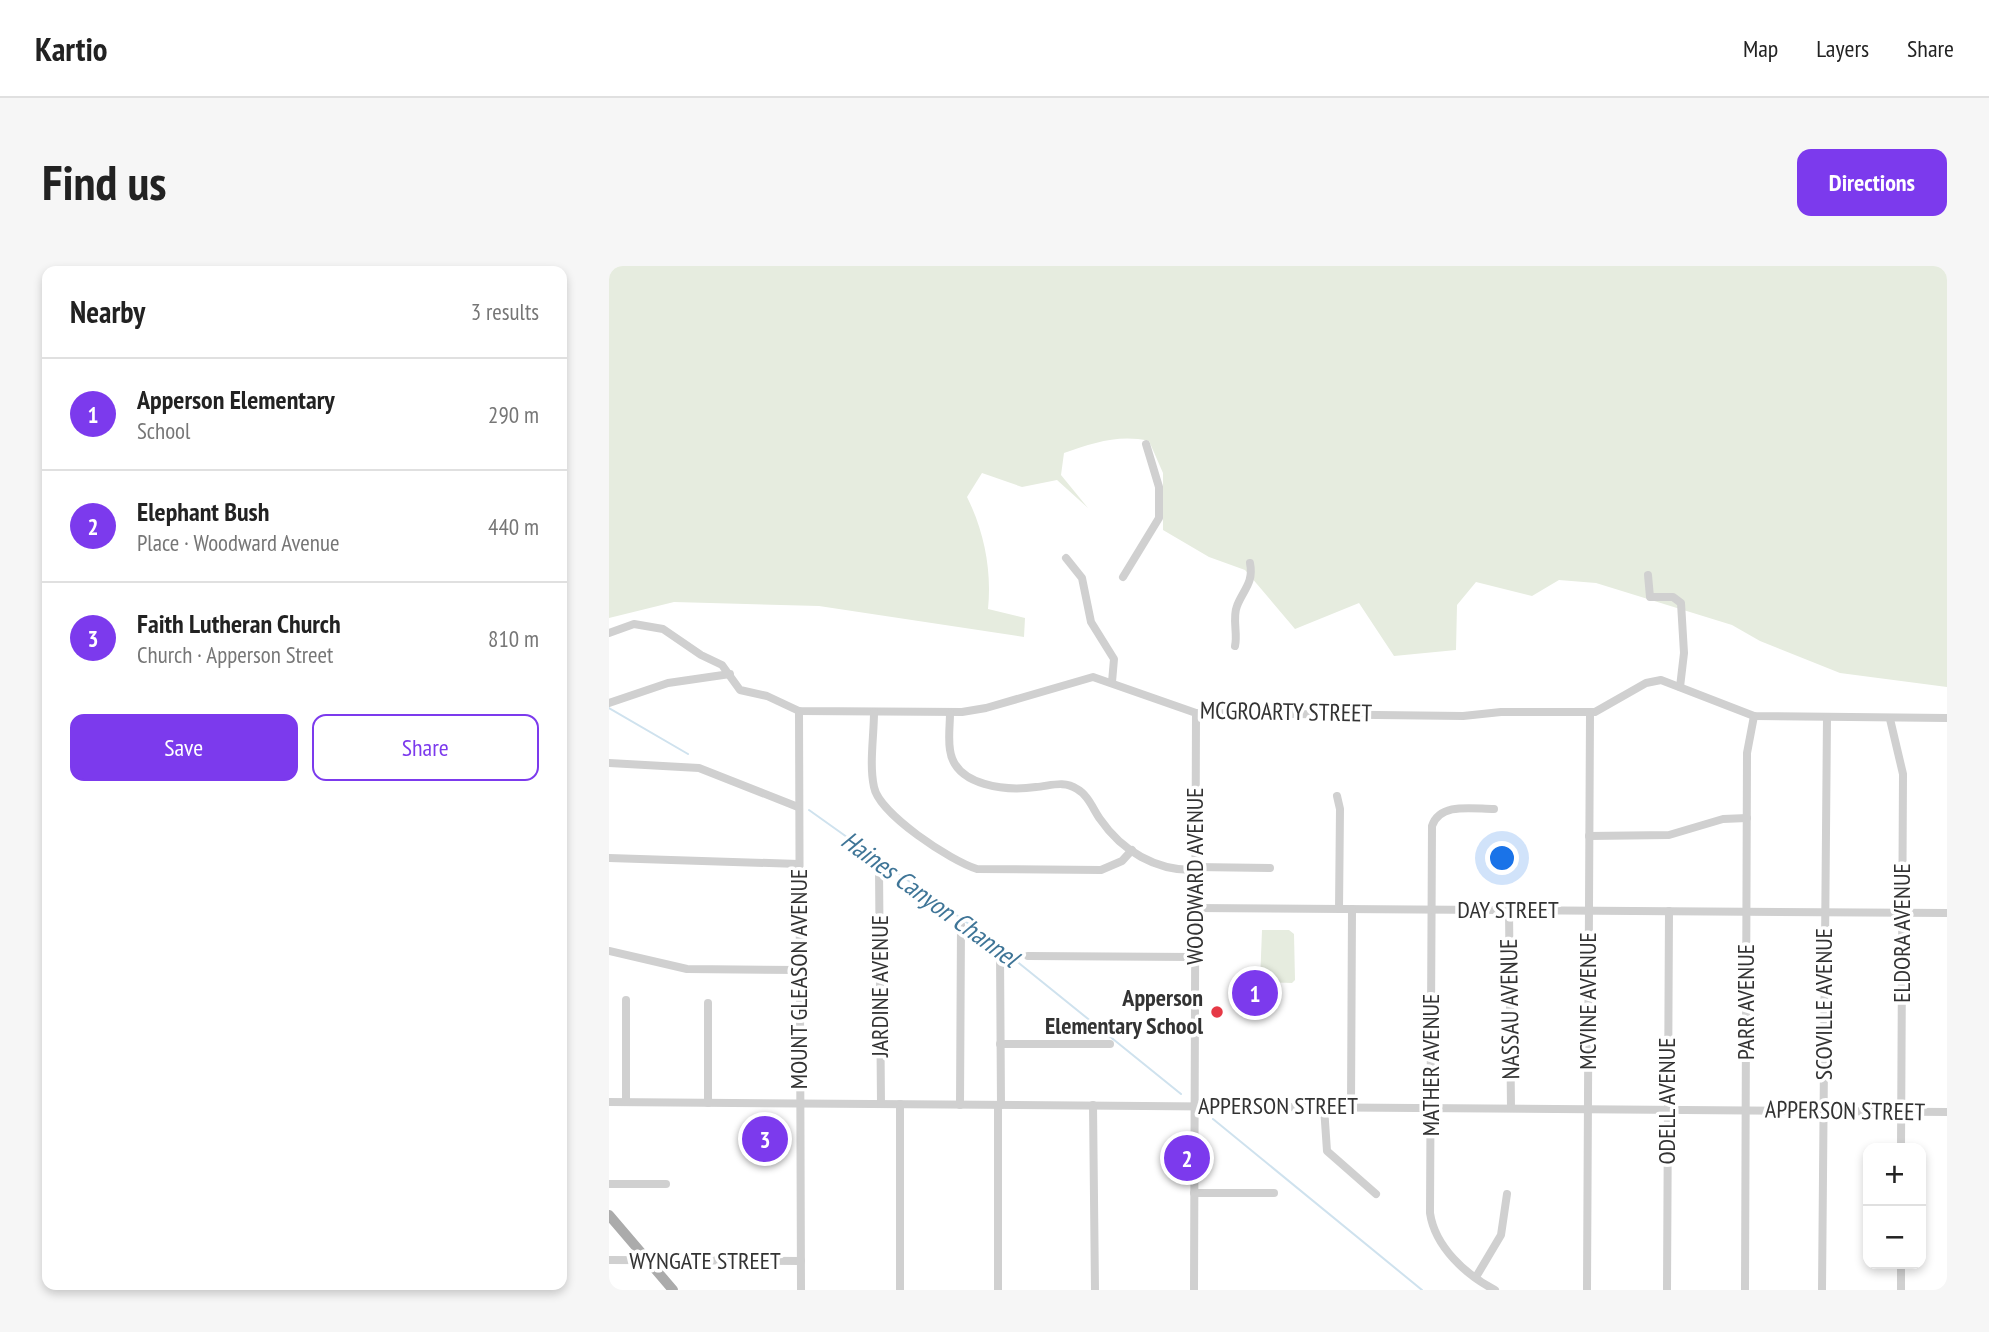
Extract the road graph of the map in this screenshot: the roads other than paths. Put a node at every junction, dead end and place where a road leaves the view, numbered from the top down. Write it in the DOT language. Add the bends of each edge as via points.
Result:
graph roads {
  1 [pos="1146,444"];
  2 [pos="1066,558"];
  3 [pos="1251,564"];
  4 [pos="1648,575"];
  5 [pos="1122,577"];
  6 [pos="609,633"];
  7 [pos="1234,646"];
  8 [pos="730,674"];
  9 [pos="1112,682"];
  10 [pos="1680,687"];
  11 [pos="609,703"];
  12 [pos="799,711"];
  13 [pos="874,712"];
  14 [pos="950,713"];
  15 [pos="1196,713"];
  16 [pos="1590,713"];
  17 [pos="1754,716"];
  18 [pos="1827,717"];
  19 [pos="1947,718"];
  20 [pos="1890,719"];
  21 [pos="609,763"];
  22 [pos="1337,796"];
  23 [pos="798,807"];
  24 [pos="1493,809"];
  25 [pos="1747,818"];
  26 [pos="1589,836"];
  27 [pos="1132,850"];
  28 [pos="609,858"];
  29 [pos="799,864"];
  30 [pos="1270,868"];
  31 [pos="879,869"];
  32 [pos="1195,869"];
  33 [pos="1194,908"];
  34 [pos="1339,909"];
  35 [pos="1352,909"];
  36 [pos="1432,910"];
  37 [pos="1509,910"];
  38 [pos="1588,911"];
  39 [pos="1669,911"];
  40 [pos="1746,912"];
  41 [pos="1825,912"];
  42 [pos="1902,913"];
  43 [pos="1947,913"];
  44 [pos="961,925"];
  45 [pos="609,951"];
  46 [pos="1000,953"];
  47 [pos="1028,956"];
  48 [pos="1194,957"];
  49 [pos="799,970"];
  50 [pos="626,1000"];
  51 [pos="708,1003"];
  52 [pos="1000,1044"];
  53 [pos="1110,1044"];
  54 [pos="609,1102"];
  55 [pos="626,1102"];
  56 [pos="708,1103"];
  57 [pos="881,1104"];
  58 [pos="899,1104"];
  59 [pos="800,1105"];
  60 [pos="960,1105"];
  61 [pos="999,1105"];
  62 [pos="1093,1105"];
  63 [pos="1194,1106"];
  64 [pos="1324,1107"];
  65 [pos="1351,1107"];
  66 [pos="1430,1108"];
  67 [pos="1511,1108"];
  68 [pos="1587,1108"];
  69 [pos="1667,1109"];
  70 [pos="1745,1110"];
  71 [pos="1824,1111"];
  72 [pos="1902,1111"];
  73 [pos="1947,1112"];
  74 [pos="1901,1143"];
  75 [pos="609,1184"];
  76 [pos="666,1184"];
  77 [pos="1194,1193"];
  78 [pos="1274,1193"];
  79 [pos="1376,1194"];
  80 [pos="1507,1194"];
  81 [pos="609,1215"];
  82 [pos="609,1260"];
  83 [pos="648,1260"];
  84 [pos="801,1262"];
  85 [pos="1901,1269"];
  86 [pos="1476,1277"];
  87 [pos="673,1290"];
  88 [pos="801,1290"];
  89 [pos="900,1290"];
  90 [pos="998,1290"];
  91 [pos="1095,1290"];
  92 [pos="1194,1290"];
  93 [pos="1495,1290"];
  94 [pos="1587,1290"];
  95 [pos="1667,1290"];
  96 [pos="1745,1290"];
  97 [pos="1822,1290"];
  98 [pos="1901,1290"];
  1 -- 5 [label="street" via="1158,480 1159,518"];
  2 -- 9 [label="street" via="1082,578 1091,622 1114,659"];
  3 -- 7 [label="street" via="1252,578 1236,609"];
  4 -- 10 [label="street" via="1650,597 1673,597 1683,609"];
  6 -- 8 [label="street, MCGROARTY STREET" via="634,624 659,627"];
  8 -- 11 [label="street" via="669,683"];
  8 -- 12 [label="street, MCGROARTY STREET" via="744,692 767,696"];
  9 -- 14 [label="street, MCGROARTY STREET" via="1080,678 986,708"];
  9 -- 15 [label="street, MCGROARTY STREET"];
  10 -- 16 [label="street, MCGROARTY STREET" via="1656,680"];
  10 -- 17 [label="street, MCGROARTY STREET"];
  12 -- 13 [label="street, MCGROARTY STREET"];
  12 -- 23 [label="street, MOUNT GLEASON AVENUE"];
  13 -- 14 [label="street, MCGROARTY STREET"];
  13 -- 27 [label="street" via="873,784 879,801 959,862 977,869 1101,870 1122,861"];
  14 -- 27 [label="street" via="950,750 959,768 992,788 1074,786 1105,826"];
  15 -- 16 [label="street, MCGROARTY STREET"];
  15 -- 32 [label="street, WOODWARD AVENUE"];
  16 -- 26 [label="street, MCVINE AVENUE"];
  17 -- 18 [label="street, MCGROARTY STREET"];
  17 -- 25 [label="street, PARR AVENUE" via="1747,754"];
  18 -- 20 [label="street, MCGROARTY STREET"];
  18 -- 41 [label="street, SCOVILLE AVENUE"];
  19 -- 20 [label="street, MCGROARTY STREET"];
  20 -- 42 [label="street, ELDORA AVENUE" via="1902,770"];
  21 -- 23 [label="street" via="699,768"];
  22 -- 34 [label="street"];
  23 -- 29 [label="street, MOUNT GLEASON AVENUE"];
  24 -- 36 [label="street, MATHER AVENUE" via="1453,809 1439,815 1432,826"];
  25 -- 26 [label="street" via="1723,819 1669,835"];
  25 -- 40 [label="street, PARR AVENUE"];
  26 -- 38 [label="street, MCVINE AVENUE"];
  27 -- 32 [label="street" via="1159,867"];
  28 -- 29 [label="street"];
  29 -- 49 [label="street, MOUNT GLEASON AVENUE"];
  30 -- 32 [label="street"];
  31 -- 57 [label="street, JARDINE AVENUE"];
  32 -- 33 [label="street, WOODWARD AVENUE"];
  33 -- 34 [label="street, DAY STREET"];
  33 -- 48 [label="street, WOODWARD AVENUE"];
  34 -- 35 [label="street, DAY STREET"];
  35 -- 36 [label="street, DAY STREET"];
  35 -- 65 [label="street"];
  36 -- 37 [label="street, DAY STREET"];
  36 -- 66 [label="street, MATHER AVENUE"];
  37 -- 38 [label="street, DAY STREET"];
  37 -- 67 [label="street, NASSAU AVENUE"];
  38 -- 39 [label="street, DAY STREET"];
  38 -- 68 [label="street, MCVINE AVENUE"];
  39 -- 40 [label="street, DAY STREET"];
  39 -- 69 [label="street, ODELL AVENUE"];
  40 -- 41 [label="street, DAY STREET"];
  40 -- 70 [label="street, PARR AVENUE"];
  41 -- 42 [label="street, DAY STREET"];
  41 -- 71 [label="street, SCOVILLE AVENUE"];
  42 -- 43 [label="street, DAY STREET"];
  42 -- 72 [label="street, ELDORA AVENUE"];
  44 -- 60 [label="street"];
  45 -- 49 [label="street" via="687,969"];
  46 -- 52 [label="street"];
  47 -- 48 [label="street"];
  48 -- 63 [label="street, WOODWARD AVENUE"];
  49 -- 59 [label="street, MOUNT GLEASON AVENUE"];
  50 -- 55 [label="street"];
  51 -- 56 [label="street"];
  52 -- 53 [label="street"];
  52 -- 61 [label="street"];
  54 -- 55 [label="street, APPERSON STREET"];
  55 -- 56 [label="street, APPERSON STREET"];
  56 -- 59 [label="street, APPERSON STREET"];
  57 -- 58 [label="street, APPERSON STREET"];
  57 -- 59 [label="street, APPERSON STREET"];
  58 -- 60 [label="street, APPERSON STREET"];
  58 -- 89 [label="street"];
  59 -- 84 [label="street, MOUNT GLEASON AVENUE"];
  60 -- 61 [label="street, APPERSON STREET"];
  61 -- 62 [label="street, APPERSON STREET"];
  61 -- 90 [label="street"];
  62 -- 63 [label="street, APPERSON STREET"];
  62 -- 91 [label="street"];
  63 -- 64 [label="street, APPERSON STREET"];
  63 -- 77 [label="street, WOODWARD AVENUE"];
  64 -- 65 [label="street, APPERSON STREET"];
  64 -- 79 [label="street" via="1328,1153"];
  65 -- 66 [label="street, APPERSON STREET"];
  66 -- 67 [label="street, APPERSON STREET"];
  66 -- 86 [label="street, MATHER AVENUE" via="1431,1221 1446,1250"];
  67 -- 68 [label="street, APPERSON STREET"];
  68 -- 69 [label="street, APPERSON STREET"];
  68 -- 94 [label="street, MCVINE AVENUE"];
  69 -- 70 [label="street, APPERSON STREET"];
  69 -- 95 [label="street, ODELL AVENUE"];
  70 -- 71 [label="street, APPERSON STREET"];
  70 -- 96 [label="street, PARR AVENUE"];
  71 -- 72 [label="street, APPERSON STREET"];
  71 -- 97 [label="street, SCOVILLE AVENUE"];
  72 -- 73 [label="street, APPERSON STREET"];
  72 -- 74 [label="street, ELDORA AVENUE"];
  75 -- 76 [label="street"];
  77 -- 78 [label="street"];
  77 -- 92 [label="street, WOODWARD AVENUE"];
  80 -- 86 [label="street" via="1501,1235"];
  81 -- 83 [label="main road"];
  82 -- 83 [label="street, WYNGATE STREET"];
  83 -- 84 [label="street, WYNGATE STREET"];
  83 -- 87 [label="main road"];
  84 -- 88 [label="street, MOUNT GLEASON AVENUE"];
  85 -- 98 [label="street"];
  86 -- 93 [label="street, MATHER AVENUE"];
}
